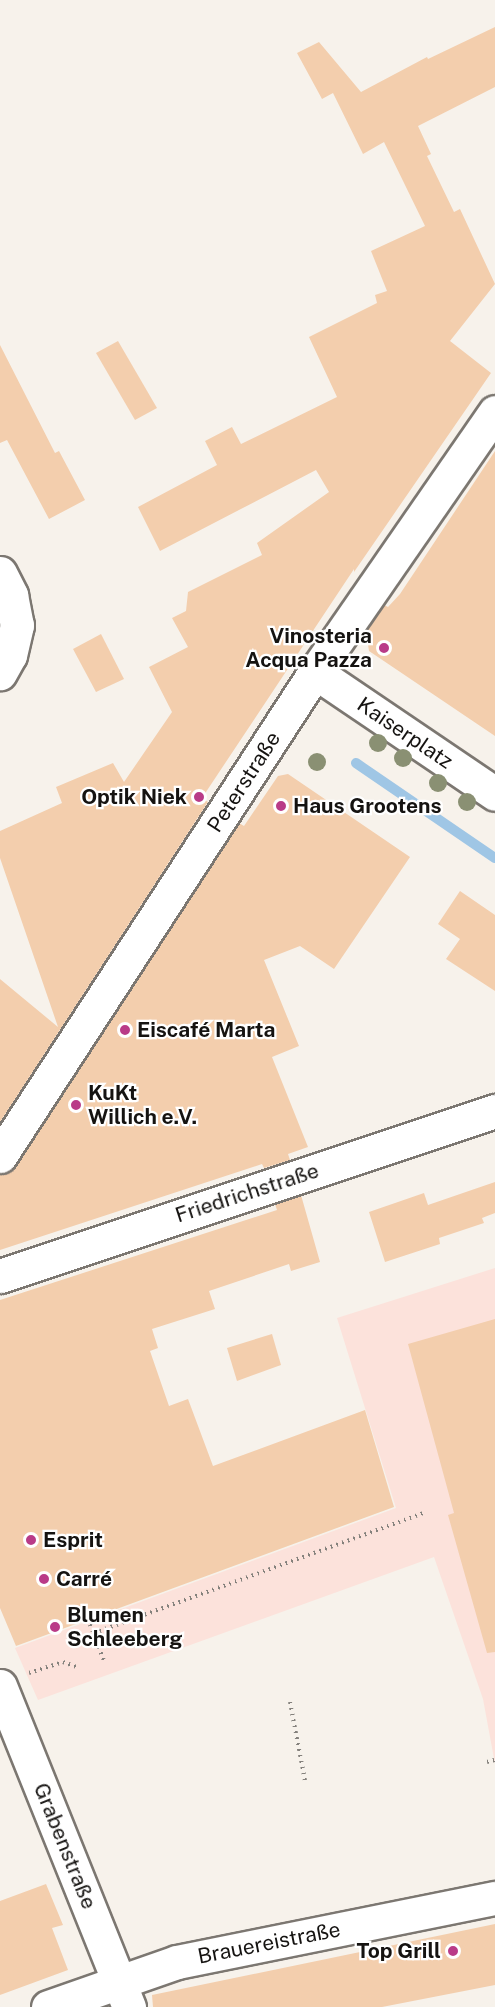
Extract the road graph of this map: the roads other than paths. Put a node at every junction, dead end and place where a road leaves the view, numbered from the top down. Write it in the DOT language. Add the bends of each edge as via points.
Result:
graph roads {
  1 [pos="495,412"];
  2 [pos="6,584"];
  3 [pos="315,672"];
  4 [pos="0,673"];
  5 [pos="495,794"];
  6 [pos="495,1111"];
  7 [pos="0,1156"];
  8 [pos="0,1276"];
  9 [pos="11,1681"];
  10 [pos="495,1898"];
  11 [pos="124,1994"];
  12 [pos="48,2007"];
  1 -- 3 [label="street, Peterstraße"];
  2 -- 4 [label="street" via="17,625 10,655"];
  3 -- 5 [label="street, Kaiserplatz"];
  3 -- 7 [label="street, Peterstraße"];
  6 -- 8 [label="street, Friedrichstraße"];
  9 -- 11 [label="street, Grabenstraße"];
  10 -- 11 [label="street, Brauereistraße" via="202,1956"];
  11 -- 12 [label="street, Brauereistraße"];
}
